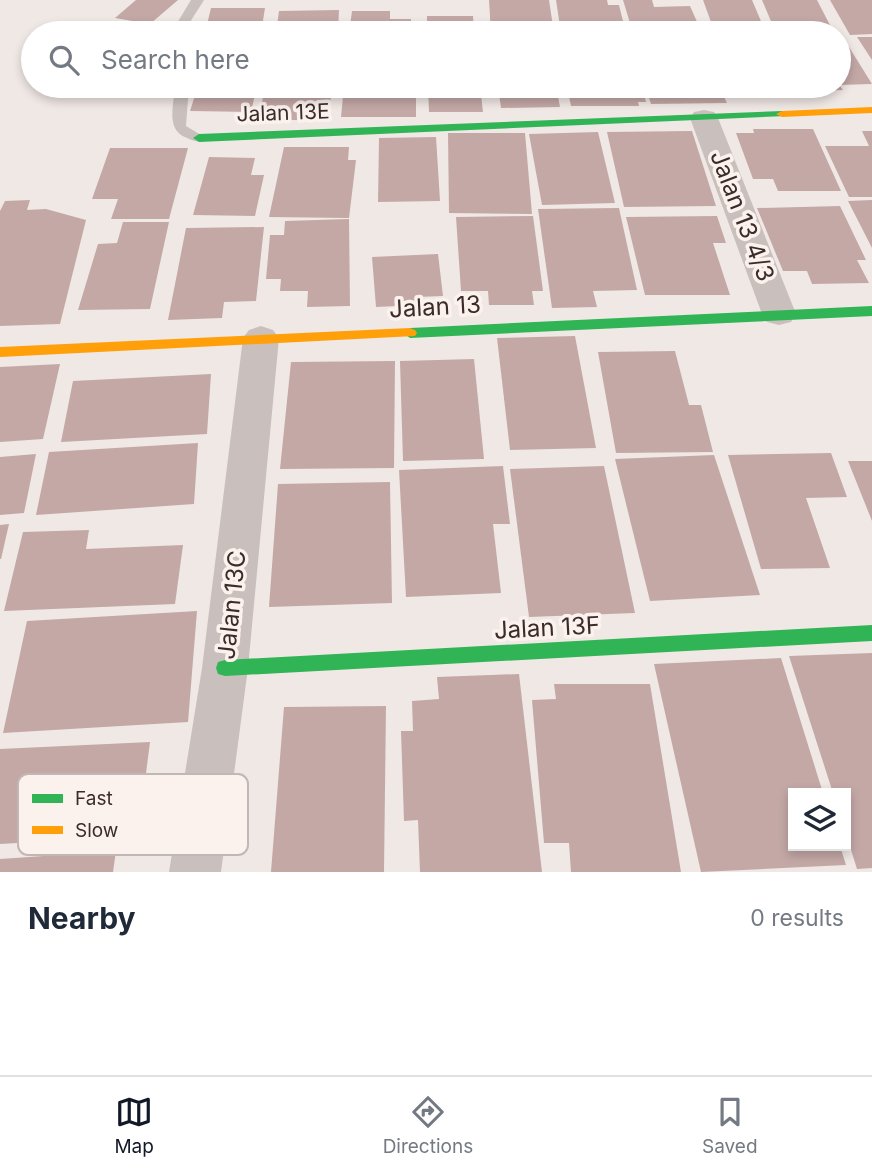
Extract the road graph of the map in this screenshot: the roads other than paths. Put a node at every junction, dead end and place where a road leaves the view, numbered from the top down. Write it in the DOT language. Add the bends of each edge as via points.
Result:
graph roads {
  1 [pos="198,0"];
  2 [pos="183,21"];
  3 [pos="181,98"];
  4 [pos="872,110"];
  5 [pos="704,118"];
  6 [pos="199,138"];
  7 [pos="872,311"];
  8 [pos="779,314"];
  9 [pos="261,338"];
  10 [pos="0,352"];
  11 [pos="872,633"];
  12 [pos="225,668"];
  13 [pos="209,774"];
  1 -- 2 [label="lane"];
  3 -- 6 [label="lane" via="179,126"];
  4 -- 5 [label="street, Jalan 13E"];
  5 -- 6 [label="street, Jalan 13E"];
  5 -- 8 [label="street, Jalan 13 4/3"];
  7 -- 8 [label="street, Jalan 13"];
  8 -- 9 [label="street, Jalan 13"];
  9 -- 10 [label="street, Jalan 13"];
  9 -- 12 [label="street, Jalan 13C"];
  11 -- 12 [label="street, Jalan 13F"];
  12 -- 13 [label="street, Jalan 13C"];
}
